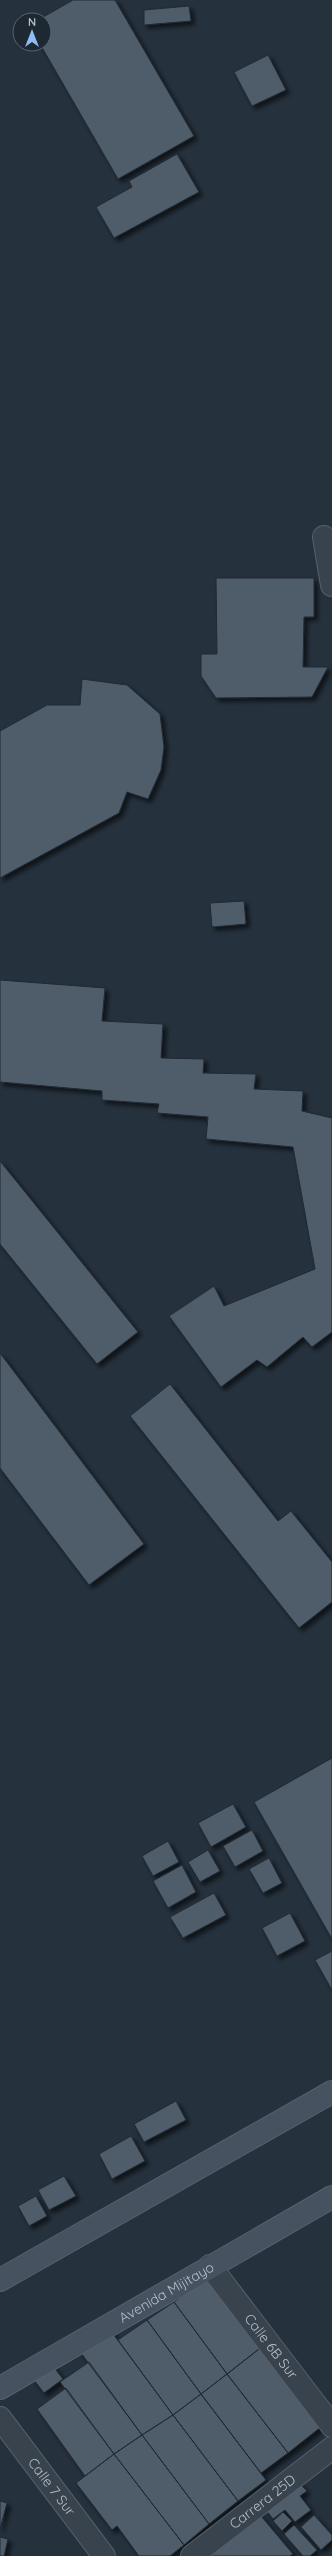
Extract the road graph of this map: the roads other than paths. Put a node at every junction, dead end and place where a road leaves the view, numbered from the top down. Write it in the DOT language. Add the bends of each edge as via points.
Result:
graph roads {
  1 [pos="324,537"];
  2 [pos="332,585"];
  3 [pos="332,2092"];
  4 [pos="332,2197"];
  5 [pos="210,2266"];
  6 [pos="0,2280"];
  7 [pos="0,2388"];
  8 [pos="0,2418"];
  9 [pos="332,2426"];
  10 [pos="332,2448"];
  11 [pos="104,2556"];
  12 [pos="192,2556"];
  1 -- 2 [label="street"];
  3 -- 6 [label="main road"];
  4 -- 5 [label="main road, Avenida Mijitayo"];
  5 -- 7 [label="main road, Avenida Mijitayo"];
  5 -- 9 [label="street, Calle 6B Sur"];
  8 -- 11 [label="street, Calle 7 Sur"];
  10 -- 12 [label="street, Carrera 25D"];
}
